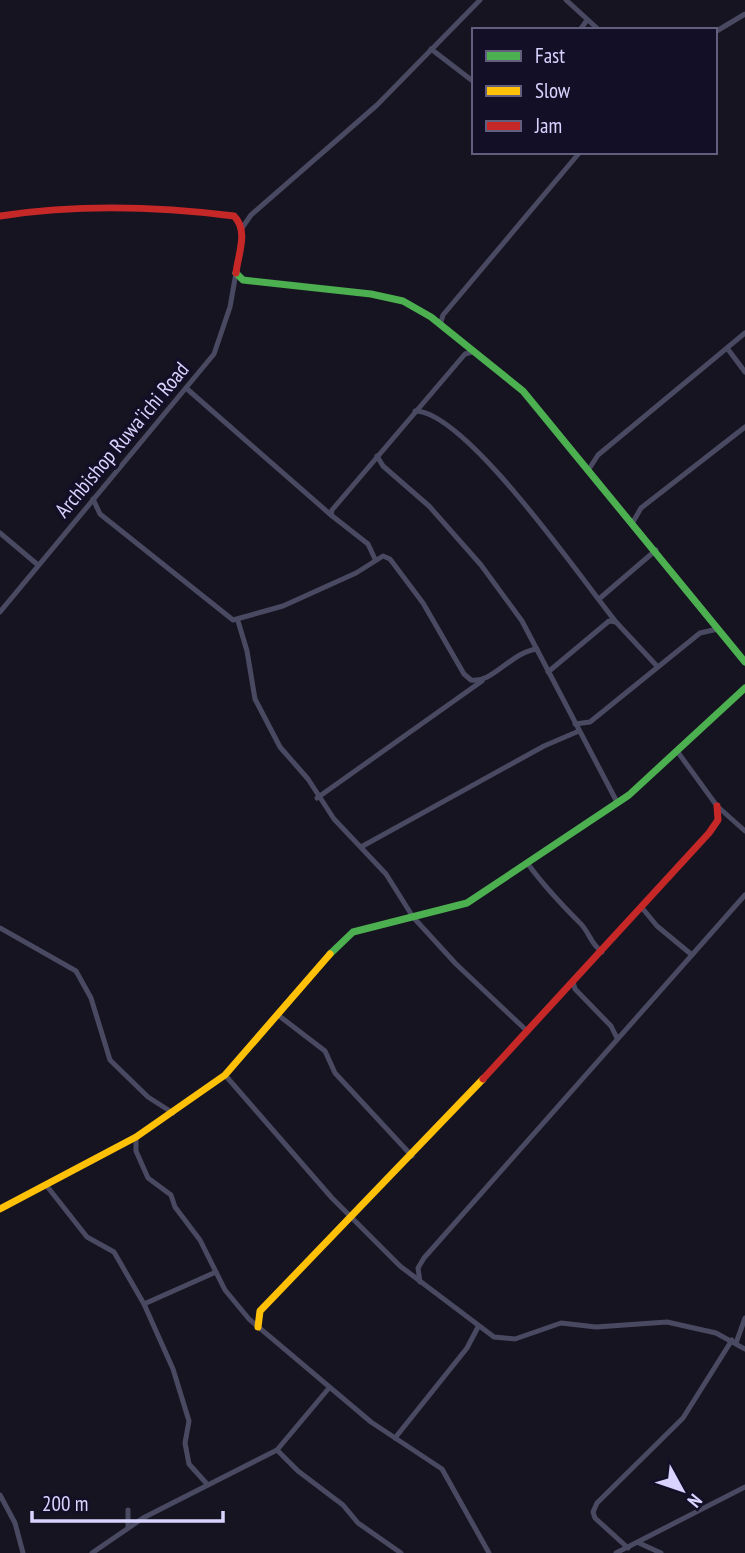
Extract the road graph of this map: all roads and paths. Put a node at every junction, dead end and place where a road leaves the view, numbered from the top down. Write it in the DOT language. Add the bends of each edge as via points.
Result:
graph roads {
  1 [pos="480,0"];
  2 [pos="566,0"];
  3 [pos="745,13"];
  4 [pos="587,20"];
  5 [pos="581,28"];
  6 [pos="597,28"];
  7 [pos="717,31"];
  8 [pos="431,49"];
  9 [pos="472,80"];
  10 [pos="578,154"];
  11 [pos="251,215"];
  12 [pos="0,216"];
  13 [pos="234,216"];
  14 [pos="242,228"];
  15 [pos="236,273"];
  16 [pos="440,325"];
  17 [pos="745,334"];
  18 [pos="727,348"];
  19 [pos="472,352"];
  20 [pos="745,372"];
  21 [pos="187,388"];
  22 [pos="415,411"];
  23 [pos="745,427"];
  24 [pos="377,456"];
  25 [pos="590,468"];
  26 [pos="93,499"];
  27 [pos="331,514"];
  28 [pos="633,522"];
  29 [pos="0,533"];
  30 [pos="656,550"];
  31 [pos="375,559"];
  32 [pos="38,565"];
  33 [pos="599,599"];
  34 [pos="0,612"];
  35 [pos="238,621"];
  36 [pos="616,622"];
  37 [pos="718,629"];
  38 [pos="537,649"];
  39 [pos="745,662"];
  40 [pos="656,665"];
  41 [pos="548,672"];
  42 [pos="484,679"];
  43 [pos="745,688"];
  44 [pos="576,724"];
  45 [pos="579,731"];
  46 [pos="677,751"];
  47 [pos="317,798"];
  48 [pos="617,802"];
  49 [pos="717,806"];
  50 [pos="718,820"];
  51 [pos="733,820"];
  52 [pos="745,831"];
  53 [pos="361,847"];
  54 [pos="528,864"];
  55 [pos="745,895"];
  56 [pos="643,909"];
  57 [pos="413,918"];
  58 [pos="0,928"];
  59 [pos="602,952"];
  60 [pos="692,955"];
  61 [pos="573,982"];
  62 [pos="278,1015"];
  63 [pos="527,1031"];
  64 [pos="617,1038"];
  65 [pos="225,1075"];
  66 [pos="173,1113"];
  67 [pos="136,1137"];
  68 [pos="412,1156"];
  69 [pos="46,1185"];
  70 [pos="0,1209"];
  71 [pos="352,1218"];
  72 [pos="216,1272"];
  73 [pos="421,1284"];
  74 [pos="144,1304"];
  75 [pos="745,1318"];
  76 [pos="478,1326"];
  77 [pos="258,1327"];
  78 [pos="734,1341"];
  79 [pos="745,1349"];
  80 [pos="329,1388"];
  81 [pos="395,1438"];
  82 [pos="277,1450"];
  83 [pos="207,1484"];
  84 [pos="745,1488"];
  85 [pos="0,1495"];
  86 [pos="128,1510"];
  87 [pos="128,1527"];
  88 [pos="653,1535"];
  89 [pos="639,1543"];
  90 [pos="628,1548"];
  91 [pos="659,1552"];
  92 [pos="23,1553"];
  93 [pos="92,1553"];
  94 [pos="401,1553"];
  95 [pos="489,1553"];
  96 [pos="616,1553"];
  1 -- 8 [label="street"];
  2 -- 4 [label="street"];
  3 -- 7 [label="street"];
  4 -- 5 [label="street"];
  4 -- 6 [label="street"];
  8 -- 9 [label="street"];
  8 -- 11 [label="street" via="349,131"];
  10 -- 16 [label="street" via="443,315"];
  11 -- 13 [label="street"];
  11 -- 14 [label="street"];
  12 -- 13 [label="street" via="122,207"];
  13 -- 14 [label="street"];
  14 -- 15 [label="street"];
  15 -- 16 [label="street" via="254,283 403,301"];
  15 -- 21 [label="street, Archbishop Ruwa'ichi Road" via="220,341"];
  16 -- 19 [label="street"];
  17 -- 18 [label="street"];
  18 -- 20 [label="street"];
  18 -- 25 [label="street" via="598,455"];
  19 -- 22 [label="street" via="464,354"];
  19 -- 25 [label="street" via="523,391"];
  21 -- 26 [label="street, Archbishop Ruwa'ichi Road"];
  21 -- 27 [label="street"];
  22 -- 24 [label="street"];
  22 -- 33 [label="street" via="438,420 496,469"];
  23 -- 28 [label="street" via="641,508"];
  24 -- 27 [label="street"];
  24 -- 38 [label="street" via="481,565"];
  25 -- 28 [label="street"];
  26 -- 32 [label="street, Archbishop Ruwa'ichi Road"];
  26 -- 35 [label="street" via="100,514"];
  27 -- 31 [label="street" via="368,544"];
  28 -- 30 [label="street"];
  29 -- 32 [label="street"];
  30 -- 33 [label="street"];
  30 -- 37 [label="street"];
  31 -- 35 [label="street" via="356,573"];
  31 -- 42 [label="street" via="390,559 423,603 464,674 471,680"];
  32 -- 34 [label="street, Archbishop Ruwa'ichi Road"];
  33 -- 36 [label="street"];
  35 -- 47 [label="street" via="255,699 267,727 308,779"];
  36 -- 40 [label="street"];
  36 -- 41 [label="street" via="604,624"];
  37 -- 39 [label="street"];
  37 -- 40 [label="street" via="700,632"];
  38 -- 41 [label="street"];
  38 -- 42 [label="street" via="517,653"];
  40 -- 44 [label="street" via="590,722"];
  41 -- 44 [label="street"];
  42 -- 47 [label="street"];
  43 -- 46 [label="street"];
  44 -- 45 [label="street"];
  45 -- 48 [label="street"];
  45 -- 53 [label="street"];
  46 -- 48 [label="street"];
  46 -- 49 [label="street"];
  47 -- 53 [label="street"];
  48 -- 54 [label="street"];
  49 -- 50 [label="street"];
  49 -- 51 [label="street"];
  50 -- 51 [label="street"];
  50 -- 56 [label="street"];
  51 -- 52 [label="street"];
  53 -- 57 [label="street" via="386,874"];
  54 -- 57 [label="street" via="467,903"];
  54 -- 59 [label="street"];
  55 -- 60 [label="street"];
  56 -- 59 [label="street"];
  56 -- 60 [label="street"];
  57 -- 62 [label="street" via="354,932"];
  57 -- 63 [label="street"];
  58 -- 66 [label="street" via="76,971 91,998 110,1060"];
  59 -- 61 [label="street"];
  60 -- 64 [label="street"];
  61 -- 63 [label="street"];
  61 -- 64 [label="street"];
  62 -- 65 [label="street"];
  62 -- 68 [label="street" via="325,1051 335,1073"];
  63 -- 68 [label="street"];
  64 -- 73 [label="street" via="424,1258 417,1276"];
  65 -- 66 [label="street"];
  65 -- 71 [label="street"];
  66 -- 67 [label="street"];
  67 -- 69 [label="street"];
  67 -- 72 [label="street" via="136,1151 148,1178 171,1195"];
  68 -- 71 [label="street"];
  69 -- 70 [label="street"];
  69 -- 74 [label="street" via="88,1237 114,1252"];
  71 -- 73 [label="street"];
  71 -- 77 [label="street" via="260,1311"];
  72 -- 74 [label="street"];
  72 -- 77 [label="street" via="225,1290"];
  73 -- 76 [label="street"];
  74 -- 83 [label="street" via="173,1368 189,1420 185,1443 189,1464"];
  75 -- 78 [label="street"];
  76 -- 78 [label="street" via="503,1339 515,1339 548,1325 667,1322"];
  76 -- 81 [label="street" via="467,1348"];
  77 -- 80 [label="street"];
  78 -- 79 [label="street"];
  78 -- 90 [label="street" via="683,1418 597,1503 594,1518"];
  80 -- 81 [label="street"];
  80 -- 82 [label="street"];
  81 -- 95 [label="street" via="442,1469"];
  82 -- 83 [label="street"];
  82 -- 94 [label="street" via="358,1523"];
  83 -- 87 [label="street"];
  84 -- 88 [label="street"];
  85 -- 92 [label="street" via="15,1523"];
  86 -- 87 [label="street"];
  87 -- 93 [label="street"];
  88 -- 89 [label="street"];
  88 -- 91 [label="street"];
  89 -- 90 [label="street"];
  89 -- 91 [label="street"];
  90 -- 96 [label="street"];
}
